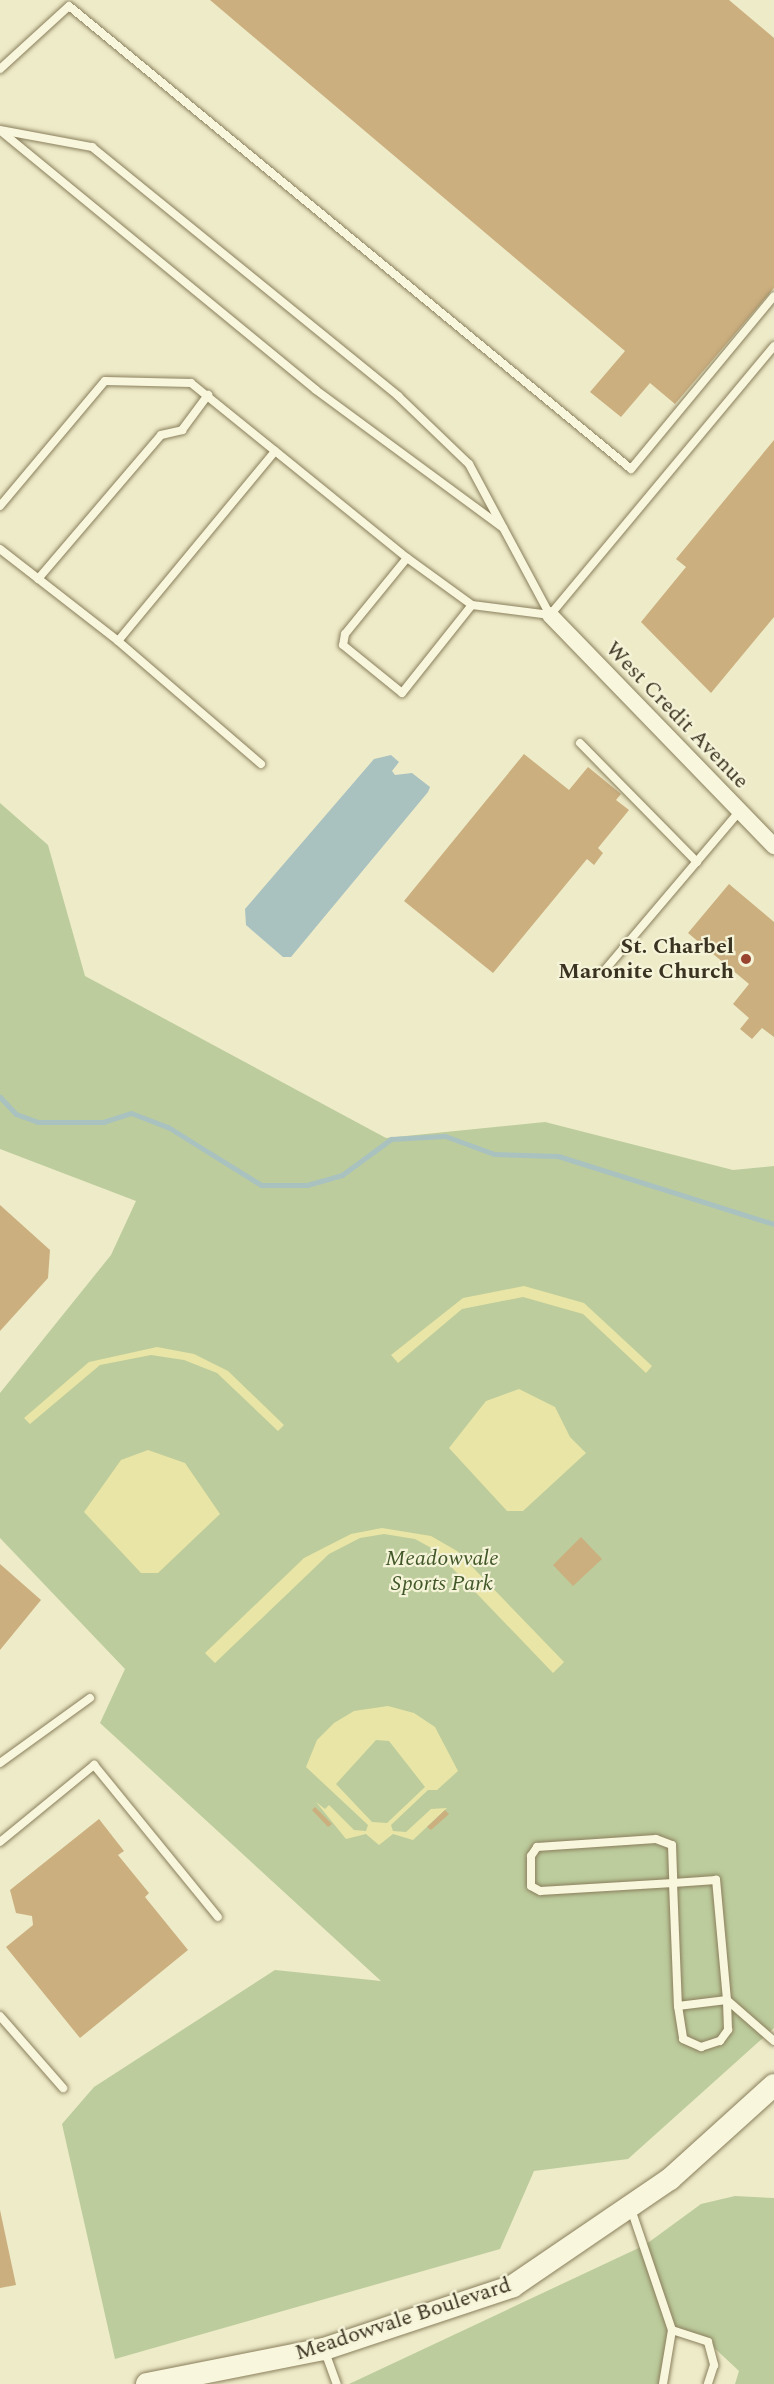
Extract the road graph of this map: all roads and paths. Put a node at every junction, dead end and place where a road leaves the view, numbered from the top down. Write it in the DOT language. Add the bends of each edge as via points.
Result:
graph roads {
  1 [pos="0,69"];
  2 [pos="0,131"];
  3 [pos="774,296"];
  4 [pos="774,346"];
  5 [pos="208,395"];
  6 [pos="274,451"];
  7 [pos="0,506"];
  8 [pos="503,528"];
  9 [pos="0,549"];
  10 [pos="407,558"];
  11 [pos="38,579"];
  12 [pos="472,605"];
  13 [pos="549,615"];
  14 [pos="118,641"];
  15 [pos="580,743"];
  16 [pos="261,764"];
  17 [pos="739,812"];
  18 [pos="774,846"];
  19 [pos="697,862"];
  20 [pos="604,971"];
  21 [pos="90,1698"];
  22 [pos="0,1763"];
  23 [pos="0,1842"];
  24 [pos="673,1883"];
  25 [pos="218,1917"];
  26 [pos="727,2000"];
  27 [pos="678,2006"];
  28 [pos="0,2016"];
  29 [pos="774,2041"];
  30 [pos="774,2085"];
  31 [pos="63,2088"];
  32 [pos="631,2209"];
  33 [pos="672,2330"];
  34 [pos="324,2349"];
  35 [pos="159,2383"];
  36 [pos="337,2384"];
  37 [pos="663,2384"];
  38 [pos="708,2384"];
  1 -- 3 [label="lane" via="69,6 631,469"];
  2 -- 8 [label="lane" via="316,390"];
  2 -- 8 [label="lane" via="92,147 165,201 442,434 469,464"];
  4 -- 13 [label="lane"];
  5 -- 6 [label="lane"];
  5 -- 7 [label="lane" via="191,383 105,381"];
  5 -- 11 [label="lane" via="182,430 161,435"];
  6 -- 10 [label="lane"];
  6 -- 14 [label="lane"];
  8 -- 13 [label="lane"];
  9 -- 11 [label="lane"];
  10 -- 12 [label="lane"];
  10 -- 12 [label="lane" via="345,634 343,645 402,693"];
  11 -- 14 [label="lane"];
  12 -- 13 [label="lane"];
  13 -- 17 [label="street, West Credit Avenue"];
  14 -- 16 [label="lane"];
  15 -- 19 [label="lane"];
  17 -- 18 [label="street, West Credit Avenue"];
  17 -- 19 [label="lane"];
  19 -- 20 [label="lane"];
  21 -- 22 [label="lane"];
  23 -- 25 [label="lane" via="93,1765"];
  24 -- 24 [label="lane" via="540,1891 531,1886 531,1856 537,1847 656,1839 672,1845"];
  24 -- 26 [label="lane" via="716,1880"];
  24 -- 27 [label="lane"];
  26 -- 27 [label="lane"];
  26 -- 27 [label="lane" via="728,2030 720,2041 701,2047 683,2040"];
  26 -- 29 [label="lane"];
  28 -- 31 [label="lane"];
  30 -- 32 [label="main road, Meadowvale Boulevard"];
  32 -- 33 [label="lane"];
  32 -- 34 [label="main road, Meadowvale Boulevard" via="513,2286"];
  33 -- 37 [label="lane"];
  33 -- 38 [label="lane" via="708,2342 714,2365"];
  34 -- 35 [label="main road, Meadowvale Boulevard"];
  34 -- 36 [label="lane"];
}
